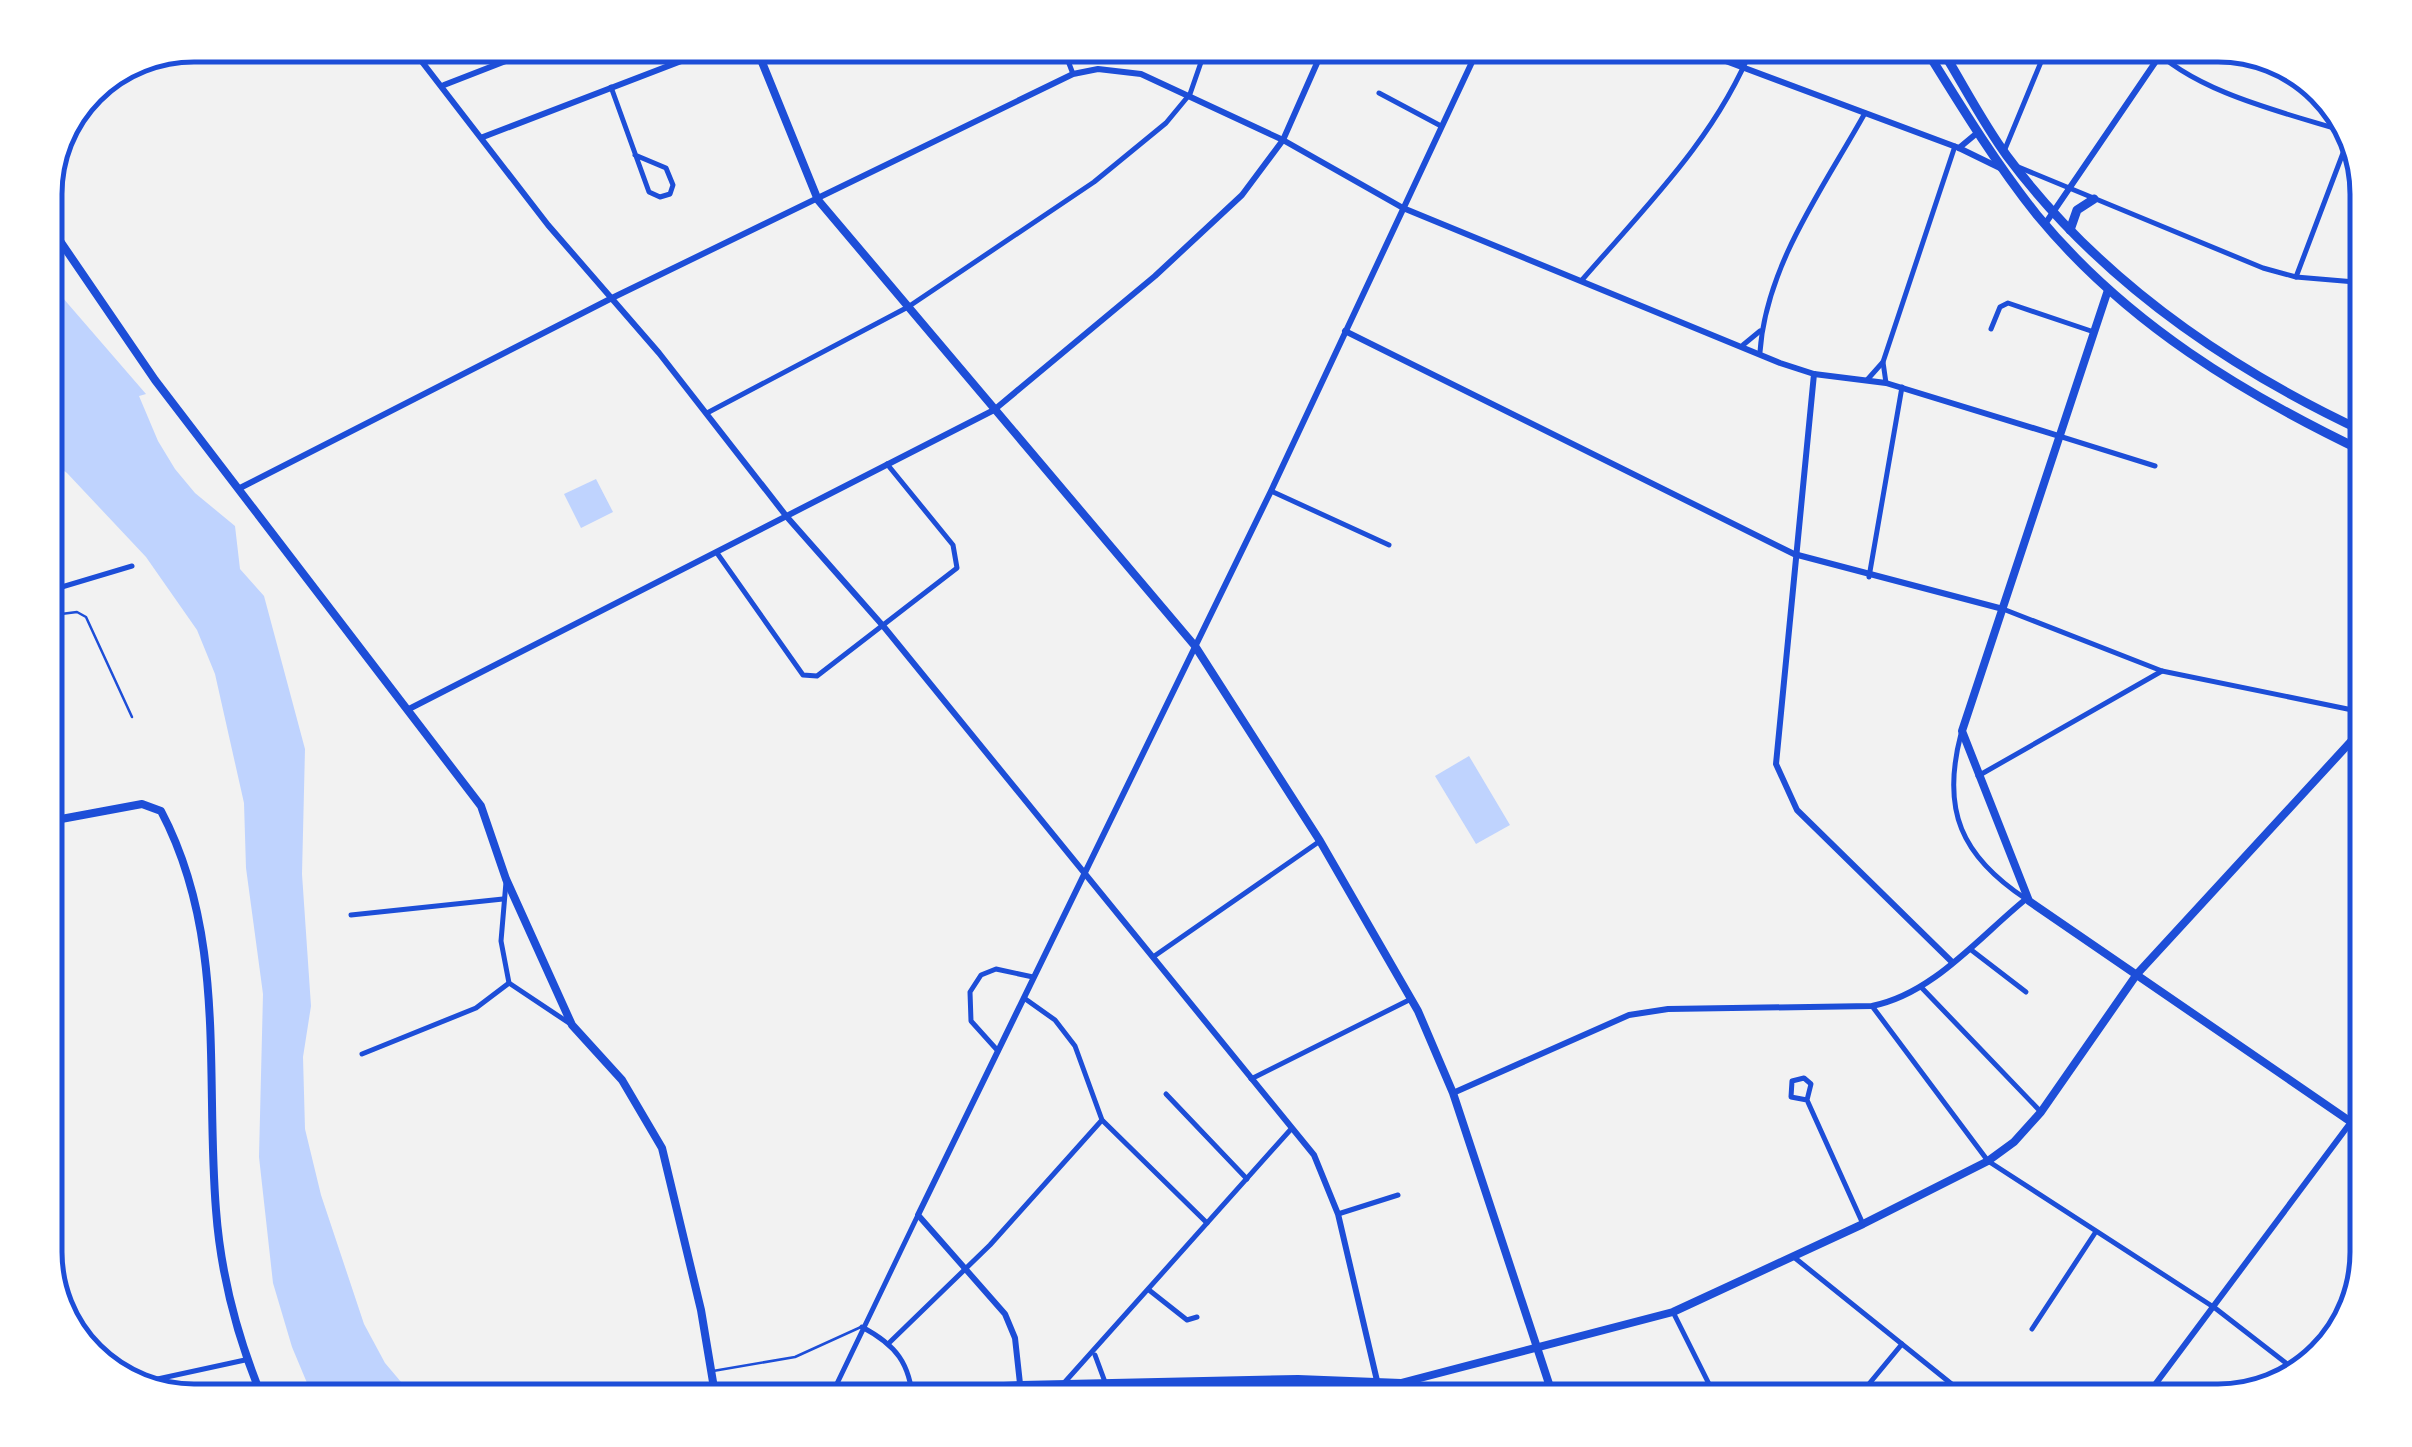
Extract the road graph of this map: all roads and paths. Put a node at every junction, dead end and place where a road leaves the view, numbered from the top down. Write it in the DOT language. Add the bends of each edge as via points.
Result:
graph roads {
  1 [pos="425,63"];
  2 [pos="501,63"];
  3 [pos="675,63"];
  4 [pos="762,63"];
  5 [pos="1069,63"];
  6 [pos="1201,63"];
  7 [pos="1317,63"];
  8 [pos="1471,63"];
  9 [pos="1731,63"];
  10 [pos="1746,63"];
  11 [pos="1933,63"];
  12 [pos="1951,63"];
  13 [pos="2041,63"];
  14 [pos="2155,63"];
  15 [pos="2174,63"];
  16 [pos="1744,68"];
  17 [pos="1073,74"];
  18 [pos="444,85"];
  19 [pos="610,87"];
  20 [pos="1378,92"];
  21 [pos="1190,94"];
  22 [pos="1866,113"];
  23 [pos="1440,126"];
  24 [pos="2330,126"];
  25 [pos="1976,133"];
  26 [pos="483,137"];
  27 [pos="1283,140"];
  28 [pos="1957,147"];
  29 [pos="2004,152"];
  30 [pos="2342,153"];
  31 [pos="635,155"];
  32 [pos="2014,165"];
  33 [pos="2001,168"];
  34 [pos="2070,188"];
  35 [pos="2094,199"];
  36 [pos="818,200"];
  37 [pos="1403,208"];
  38 [pos="2054,213"];
  39 [pos="2045,224"];
  40 [pos="2070,230"];
  41 [pos="63,245"];
  42 [pos="2296,277"];
  43 [pos="1582,280"];
  44 [pos="2349,281"];
  45 [pos="2108,290"];
  46 [pos="612,298"];
  47 [pos="908,307"];
  48 [pos="1762,330"];
  49 [pos="1990,330"];
  50 [pos="1345,331"];
  51 [pos="2094,332"];
  52 [pos="1743,345"];
  53 [pos="1760,352"];
  54 [pos="1882,362"];
  55 [pos="1814,374"];
  56 [pos="1867,380"];
  57 [pos="1886,382"];
  58 [pos="1902,388"];
  59 [pos="994,410"];
  60 [pos="707,414"];
  61 [pos="2349,423"];
  62 [pos="2059,436"];
  63 [pos="2349,445"];
  64 [pos="888,464"];
  65 [pos="2155,466"];
  66 [pos="240,488"];
  67 [pos="1271,491"];
  68 [pos="786,517"];
  69 [pos="1389,546"];
  70 [pos="717,553"];
  71 [pos="1794,554"];
  72 [pos="132,566"];
  73 [pos="1869,577"];
  74 [pos="63,589"];
  75 [pos="2002,609"];
  76 [pos="63,611"];
  77 [pos="884,627"];
  78 [pos="1195,646"];
  79 [pos="2162,671"];
  80 [pos="2349,709"];
  81 [pos="407,710"];
  82 [pos="132,717"];
  83 [pos="1962,731"];
  84 [pos="2350,743"];
  85 [pos="1978,776"];
  86 [pos="63,819"];
  87 [pos="1320,841"];
  88 [pos="1085,876"];
  89 [pos="506,878"];
  90 [pos="503,899"];
  91 [pos="2027,900"];
  92 [pos="351,915"];
  93 [pos="1967,947"];
  94 [pos="1153,957"];
  95 [pos="1952,962"];
  96 [pos="2138,974"];
  97 [pos="1033,977"];
  98 [pos="509,982"];
  99 [pos="1921,987"];
  100 [pos="2026,992"];
  101 [pos="1024,998"];
  102 [pos="1411,999"];
  103 [pos="1872,1006"];
  104 [pos="572,1026"];
  105 [pos="998,1051"];
  106 [pos="362,1054"];
  107 [pos="1251,1079"];
  108 [pos="1454,1092"];
  109 [pos="1166,1094"];
  110 [pos="1807,1100"];
  111 [pos="2040,1112"];
  112 [pos="1102,1120"];
  113 [pos="2350,1121"];
  114 [pos="2350,1124"];
  115 [pos="1292,1128"];
  116 [pos="1988,1161"];
  117 [pos="1247,1179"];
  118 [pos="1398,1195"];
  119 [pos="1338,1214"];
  120 [pos="918,1215"];
  121 [pos="1207,1223"];
  122 [pos="1863,1224"];
  123 [pos="2094,1233"];
  124 [pos="1795,1258"];
  125 [pos="967,1268"];
  126 [pos="1148,1290"];
  127 [pos="2215,1308"];
  128 [pos="1674,1312"];
  129 [pos="1198,1318"];
  130 [pos="862,1327"];
  131 [pos="2032,1329"];
  132 [pos="890,1342"];
  133 [pos="1535,1344"];
  134 [pos="1902,1344"];
  135 [pos="1095,1353"];
  136 [pos="246,1360"];
  137 [pos="2287,1364"];
  138 [pos="713,1371"];
  139 [pos="156,1379"];
  140 [pos="1298,1379"];
  141 [pos="1131,1383"];
  142 [pos="256,1384"];
  143 [pos="714,1384"];
  144 [pos="836,1384"];
  145 [pos="910,1384"];
  146 [pos="1021,1384"];
  147 [pos="1063,1384"];
  148 [pos="1107,1384"];
  149 [pos="1298,1384"];
  150 [pos="1377,1384"];
  151 [pos="1549,1384"];
  152 [pos="1709,1384"];
  153 [pos="1869,1384"];
  154 [pos="1950,1384"];
  155 [pos="2156,1384"];
  1 -- 18 [label="street"];
  2 -- 18 [label="street"];
  3 -- 19 [label="street"];
  4 -- 36 [label="main road"];
  5 -- 17 [label="street"];
  6 -- 21 [label="street"];
  7 -- 27 [label="street"];
  8 -- 23 [label="street"];
  9 -- 16 [label="street"];
  10 -- 16 [label="street"];
  11 -- 25 [label="main road"];
  12 -- 29 [label="main road"];
  13 -- 29 [label="street"];
  14 -- 34 [label="street"];
  15 -- 24 [label="street" via="2220,89"];
  16 -- 22 [label="street"];
  16 -- 43 [label="street" via="1705,138"];
  17 -- 21 [label="street" via="1130,72"];
  17 -- 36 [label="street"];
  18 -- 26 [label="street"];
  19 -- 26 [label="street"];
  19 -- 31 [label="street"];
  20 -- 23 [label="street"];
  21 -- 27 [label="street"];
  21 -- 47 [label="street" via="1156,134 1094,182"];
  22 -- 28 [label="street"];
  22 -- 48 [label="street" via="1785,258"];
  23 -- 37 [label="street"];
  25 -- 28 [label="street"];
  25 -- 33 [label="main road"];
  26 -- 46 [label="street"];
  27 -- 37 [label="street"];
  27 -- 59 [label="street" via="1242,195"];
  28 -- 33 [label="street"];
  28 -- 54 [label="street"];
  29 -- 32 [label="main road"];
  30 -- 42 [label="street"];
  31 -- 31 [label="street" via="649,192 670,194 666,168"];
  32 -- 34 [label="street"];
  32 -- 38 [label="main road"];
  33 -- 39 [label="main road"];
  34 -- 35 [label="street"];
  34 -- 38 [label="street"];
  35 -- 40 [label="main road" via="2077,210"];
  35 -- 42 [label="street"];
  36 -- 46 [label="street"];
  36 -- 47 [label="main road"];
  37 -- 43 [label="street"];
  37 -- 50 [label="street"];
  38 -- 39 [label="street"];
  38 -- 40 [label="main road"];
  39 -- 45 [label="main road"];
  40 -- 61 [label="main road" via="2205,345"];
  41 -- 66 [label="main road" via="155,380"];
  42 -- 44 [label="street"];
  43 -- 52 [label="street"];
  45 -- 51 [label="main road"];
  45 -- 63 [label="main road" via="2243,390"];
  46 -- 60 [label="street"];
  46 -- 66 [label="street"];
  47 -- 59 [label="main road"];
  47 -- 60 [label="street"];
  48 -- 52 [label="street"];
  48 -- 53 [label="street"];
  49 -- 51 [label="street" via="2008,303"];
  50 -- 67 [label="street"];
  50 -- 71 [label="street"];
  51 -- 62 [label="main road"];
  52 -- 53 [label="street"];
  53 -- 55 [label="street"];
  54 -- 56 [label="street"];
  54 -- 57 [label="street"];
  55 -- 56 [label="street"];
  55 -- 71 [label="street"];
  56 -- 57 [label="street"];
  57 -- 58 [label="street"];
  58 -- 62 [label="street"];
  58 -- 73 [label="street"];
  59 -- 64 [label="street"];
  59 -- 78 [label="main road"];
  60 -- 68 [label="street"];
  62 -- 65 [label="street"];
  62 -- 75 [label="main road"];
  64 -- 68 [label="street"];
  64 -- 77 [label="street" via="959,560 953,573"];
  66 -- 81 [label="main road"];
  67 -- 69 [label="street"];
  67 -- 78 [label="street"];
  68 -- 70 [label="street"];
  68 -- 77 [label="street"];
  70 -- 77 [label="street" via="807,678"];
  70 -- 81 [label="street"];
  71 -- 73 [label="street"];
  71 -- 95 [label="street" via="1776,764 1788,796"];
  72 -- 74 [label="street"];
  73 -- 75 [label="street"];
  75 -- 79 [label="street"];
  75 -- 83 [label="main road"];
  76 -- 82 [label="lane" via="86,617"];
  77 -- 88 [label="street"];
  78 -- 87 [label="main road"];
  78 -- 88 [label="street"];
  79 -- 80 [label="street"];
  79 -- 85 [label="street"];
  81 -- 89 [label="main road" via="481,806"];
  83 -- 85 [label="main road"];
  83 -- 91 [label="street" via="1952,794 1961,830 1990,871"];
  84 -- 96 [label="main road"];
  85 -- 91 [label="main road"];
  86 -- 136 [label="main road" via="142,804 161,811 171,831 202,927 212,1009 218,1238"];
  87 -- 94 [label="street"];
  87 -- 102 [label="main road"];
  88 -- 94 [label="street"];
  88 -- 97 [label="street"];
  89 -- 90 [label="street"];
  89 -- 104 [label="main road"];
  90 -- 92 [label="street"];
  90 -- 98 [label="street" via="502,958"];
  91 -- 93 [label="street"];
  91 -- 96 [label="main road"];
  93 -- 95 [label="street"];
  93 -- 100 [label="street"];
  94 -- 107 [label="street"];
  95 -- 99 [label="street"];
  96 -- 111 [label="main road"];
  96 -- 113 [label="main road"];
  97 -- 101 [label="street"];
  97 -- 105 [label="street" via="996,968 981,975 970,992 971,1021"];
  98 -- 104 [label="street"];
  98 -- 106 [label="street" via="476,1008"];
  99 -- 103 [label="street"];
  99 -- 111 [label="street"];
  101 -- 105 [label="street"];
  101 -- 112 [label="street" via="1076,1046"];
  102 -- 107 [label="street"];
  102 -- 108 [label="main road"];
  103 -- 108 [label="street" via="1629,1015"];
  103 -- 116 [label="street"];
  104 -- 138 [label="main road" via="622,1080 662,1148"];
  105 -- 120 [label="street"];
  107 -- 115 [label="street"];
  108 -- 133 [label="main road"];
  109 -- 117 [label="street"];
  110 -- 110 [label="street" via="1808,1080 1792,1081 1791,1097"];
  110 -- 122 [label="street"];
  111 -- 116 [label="main road"];
  112 -- 121 [label="street"];
  112 -- 125 [label="street"];
  114 -- 127 [label="street"];
  115 -- 117 [label="street"];
  115 -- 119 [label="street" via="1320,1168"];
  116 -- 122 [label="main road"];
  116 -- 123 [label="street"];
  117 -- 121 [label="street"];
  118 -- 119 [label="street"];
  119 -- 150 [label="street"];
  120 -- 125 [label="street"];
  120 -- 130 [label="street"];
  121 -- 126 [label="street"];
  122 -- 124 [label="main road"];
  123 -- 127 [label="street"];
  123 -- 131 [label="street"];
  124 -- 128 [label="main road"];
  124 -- 134 [label="street"];
  125 -- 132 [label="street"];
  125 -- 146 [label="street" via="1005,1314"];
  126 -- 129 [label="street" via="1187,1320"];
  126 -- 135 [label="street"];
  127 -- 137 [label="street"];
  127 -- 155 [label="street"];
  128 -- 133 [label="main road"];
  128 -- 152 [label="street"];
  130 -- 132 [label="street"];
  130 -- 138 [label="lane" via="795,1357"];
  130 -- 144 [label="street"];
  132 -- 145 [label="street"];
  133 -- 150 [label="main road"];
  133 -- 151 [label="main road"];
  134 -- 153 [label="street"];
  134 -- 154 [label="street"];
  135 -- 147 [label="street"];
  135 -- 148 [label="street"];
  136 -- 139 [label="street"];
  136 -- 142 [label="main road"];
  138 -- 143 [label="main road"];
  140 -- 141 [label="main road"];
  140 -- 149 [label="street"];
  140 -- 150 [label="main road"];
  141 -- 148 [label="main road"];
}
